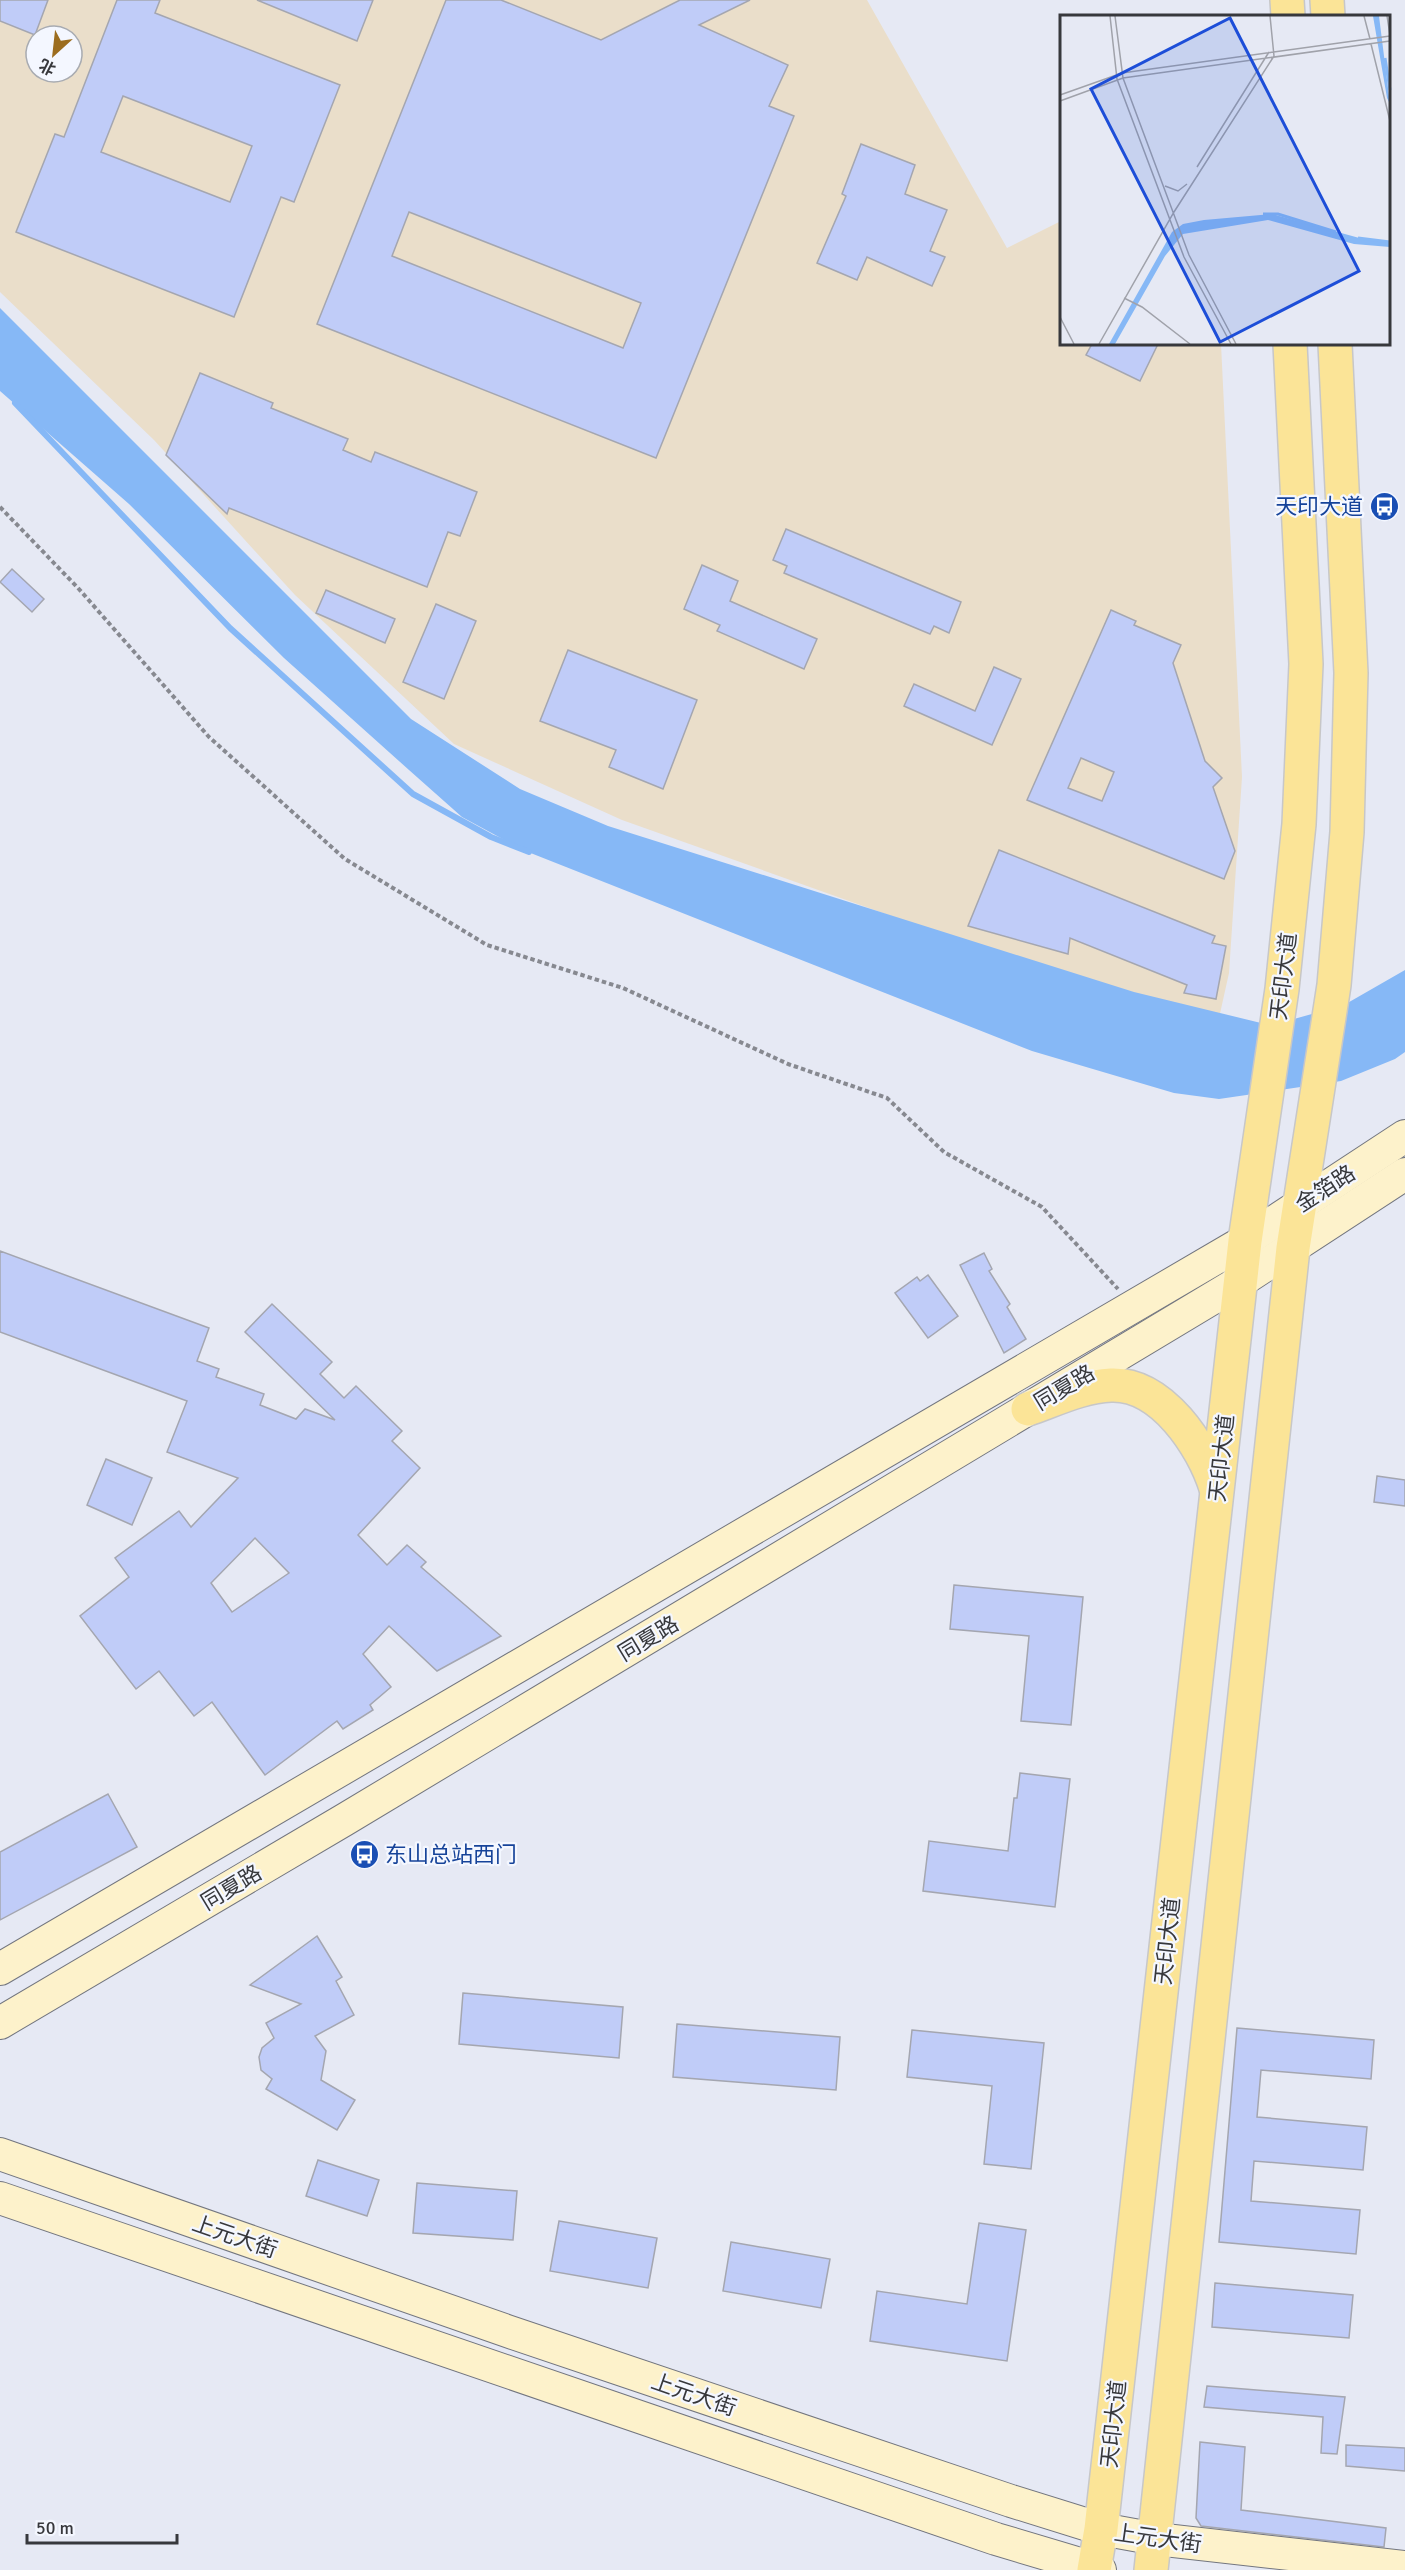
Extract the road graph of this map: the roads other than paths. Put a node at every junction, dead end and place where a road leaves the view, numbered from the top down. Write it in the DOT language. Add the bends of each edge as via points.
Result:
graph roads {
  1 [pos="1327,0"];
  2 [pos="1328,15"];
  3 [pos="1290,345"];
  4 [pos="1335,345"];
  5 [pos="1405,1136"];
  6 [pos="1405,1174"];
  7 [pos="1300,1205"];
  8 [pos="1245,1241"];
  9 [pos="1293,1248"];
  10 [pos="1240,1281"];
  11 [pos="1028,1409"];
  12 [pos="1217,1492"];
  13 [pos="0,1970"];
  14 [pos="0,2024"];
  15 [pos="0,2154"];
  16 [pos="0,2198"];
  17 [pos="1101,2529"];
  18 [pos="1154,2555"];
  19 [pos="1405,2567"];
  20 [pos="1096,2570"];
  1 -- 2 [label="main road"];
  3 -- 8 [label="main road, 天印大道" via="1305,664 1299,824 1282,989"];
  4 -- 7 [label="main road" via="1351,673 1347,832 1334,985"];
  5 -- 7 [label="main road, 金箔路"];
  6 -- 9 [label="main road, 金箔路"];
  7 -- 8 [label="main road, 金箔路"];
  7 -- 9 [label="main road"];
  8 -- 10 [label="main road, 天印大道"];
  8 -- 13 [label="main road, 同夏路"];
  9 -- 10 [label="main road, 同夏路"];
  9 -- 18 [label="main road"];
  10 -- 11 [label="main road, 同夏路"];
  10 -- 12 [label="main road, 天印大道"];
  11 -- 12 [label="main road" via="1082,1390 1112,1385 1132,1387 1153,1398 1194,1440 1210,1468"];
  11 -- 14 [label="main road, 同夏路"];
  12 -- 17 [label="main road, 天印大道"];
  15 -- 17 [label="main road, 上元大街" via="507,2331"];
  16 -- 20 [label="main road, 上元大街"];
  17 -- 18 [label="main road, 上元大街"];
  17 -- 20 [label="main road, 天印大道"];
  18 -- 19 [label="main road, 上元大街"];
}
